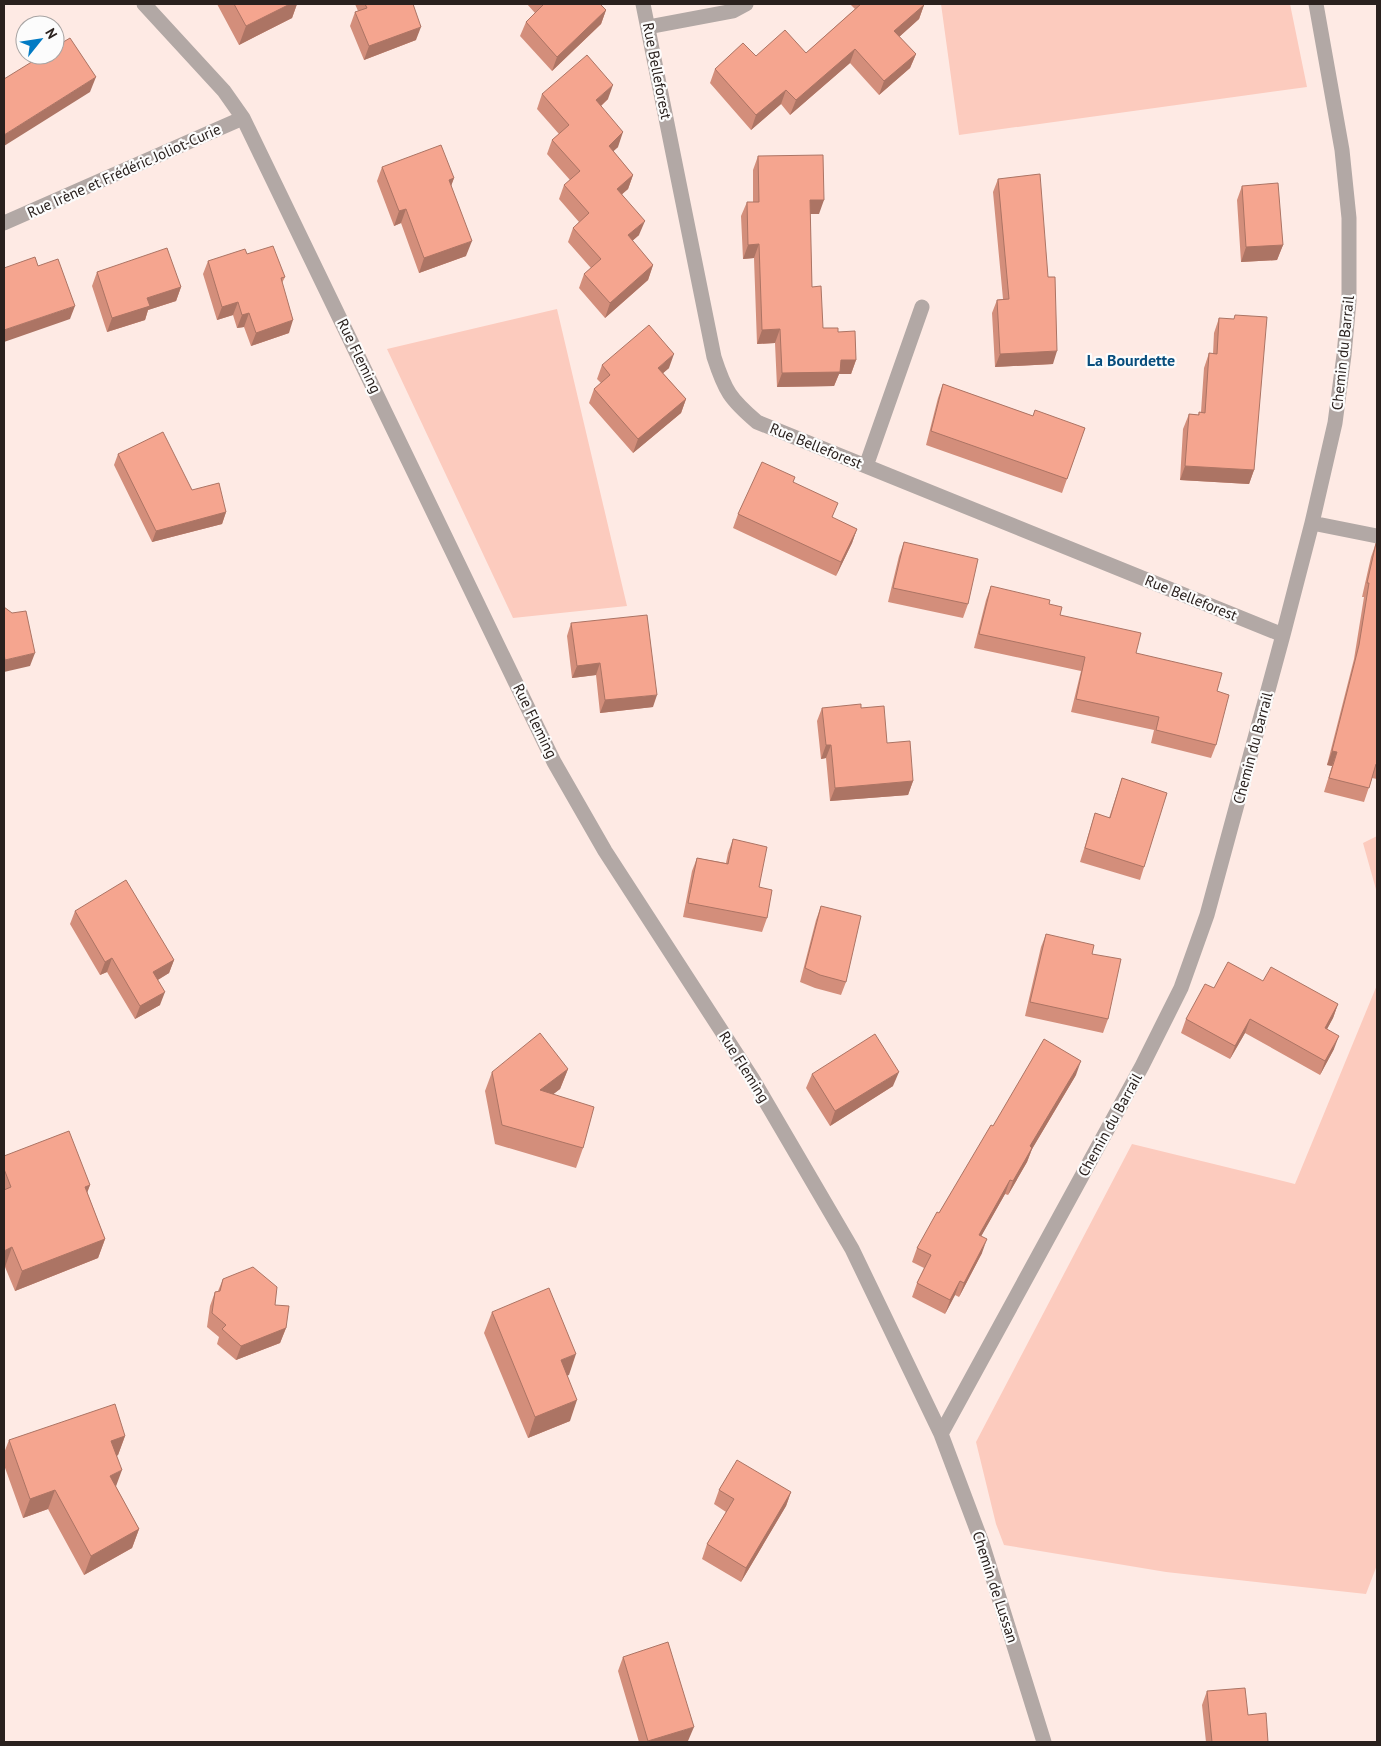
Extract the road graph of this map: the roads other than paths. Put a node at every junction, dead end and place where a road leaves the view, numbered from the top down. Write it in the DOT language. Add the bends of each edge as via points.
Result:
graph roads {
  1 [pos="144,4"];
  2 [pos="643,4"];
  3 [pos="746,4"];
  4 [pos="1316,4"];
  5 [pos="648,27"];
  6 [pos="243,118"];
  7 [pos="4,223"];
  8 [pos="922,307"];
  9 [pos="866,466"];
  10 [pos="1312,523"];
  11 [pos="1377,536"];
  12 [pos="1283,635"];
  13 [pos="940,1434"];
  14 [pos="1044,1742"];
  1 -- 6 [label="street, Rue Fleming" via="224,91"];
  2 -- 5 [label="street, Rue Belleforest"];
  3 -- 5 [label="street" via="733,11"];
  4 -- 10 [label="street, Chemin du Barrail" via="1342,150 1349,218 1350,276 1335,423"];
  5 -- 9 [label="street, Rue Belleforest" via="714,357 729,396 757,422"];
  6 -- 7 [label="street, Rue Irène et Frédéric Joliot-Curie"];
  6 -- 13 [label="street, Rue Fleming" via="554,762 605,851 752,1078 852,1249"];
  8 -- 9 [label="street"];
  9 -- 12 [label="street, Rue Belleforest"];
  10 -- 11 [label="street"];
  10 -- 12 [label="street, Chemin du Barrail"];
  12 -- 13 [label="street, Chemin du Barrail" via="1207,915 1181,988 1142,1066"];
  13 -- 14 [label="street, Chemin de Lussan" via="982,1543"];
}
